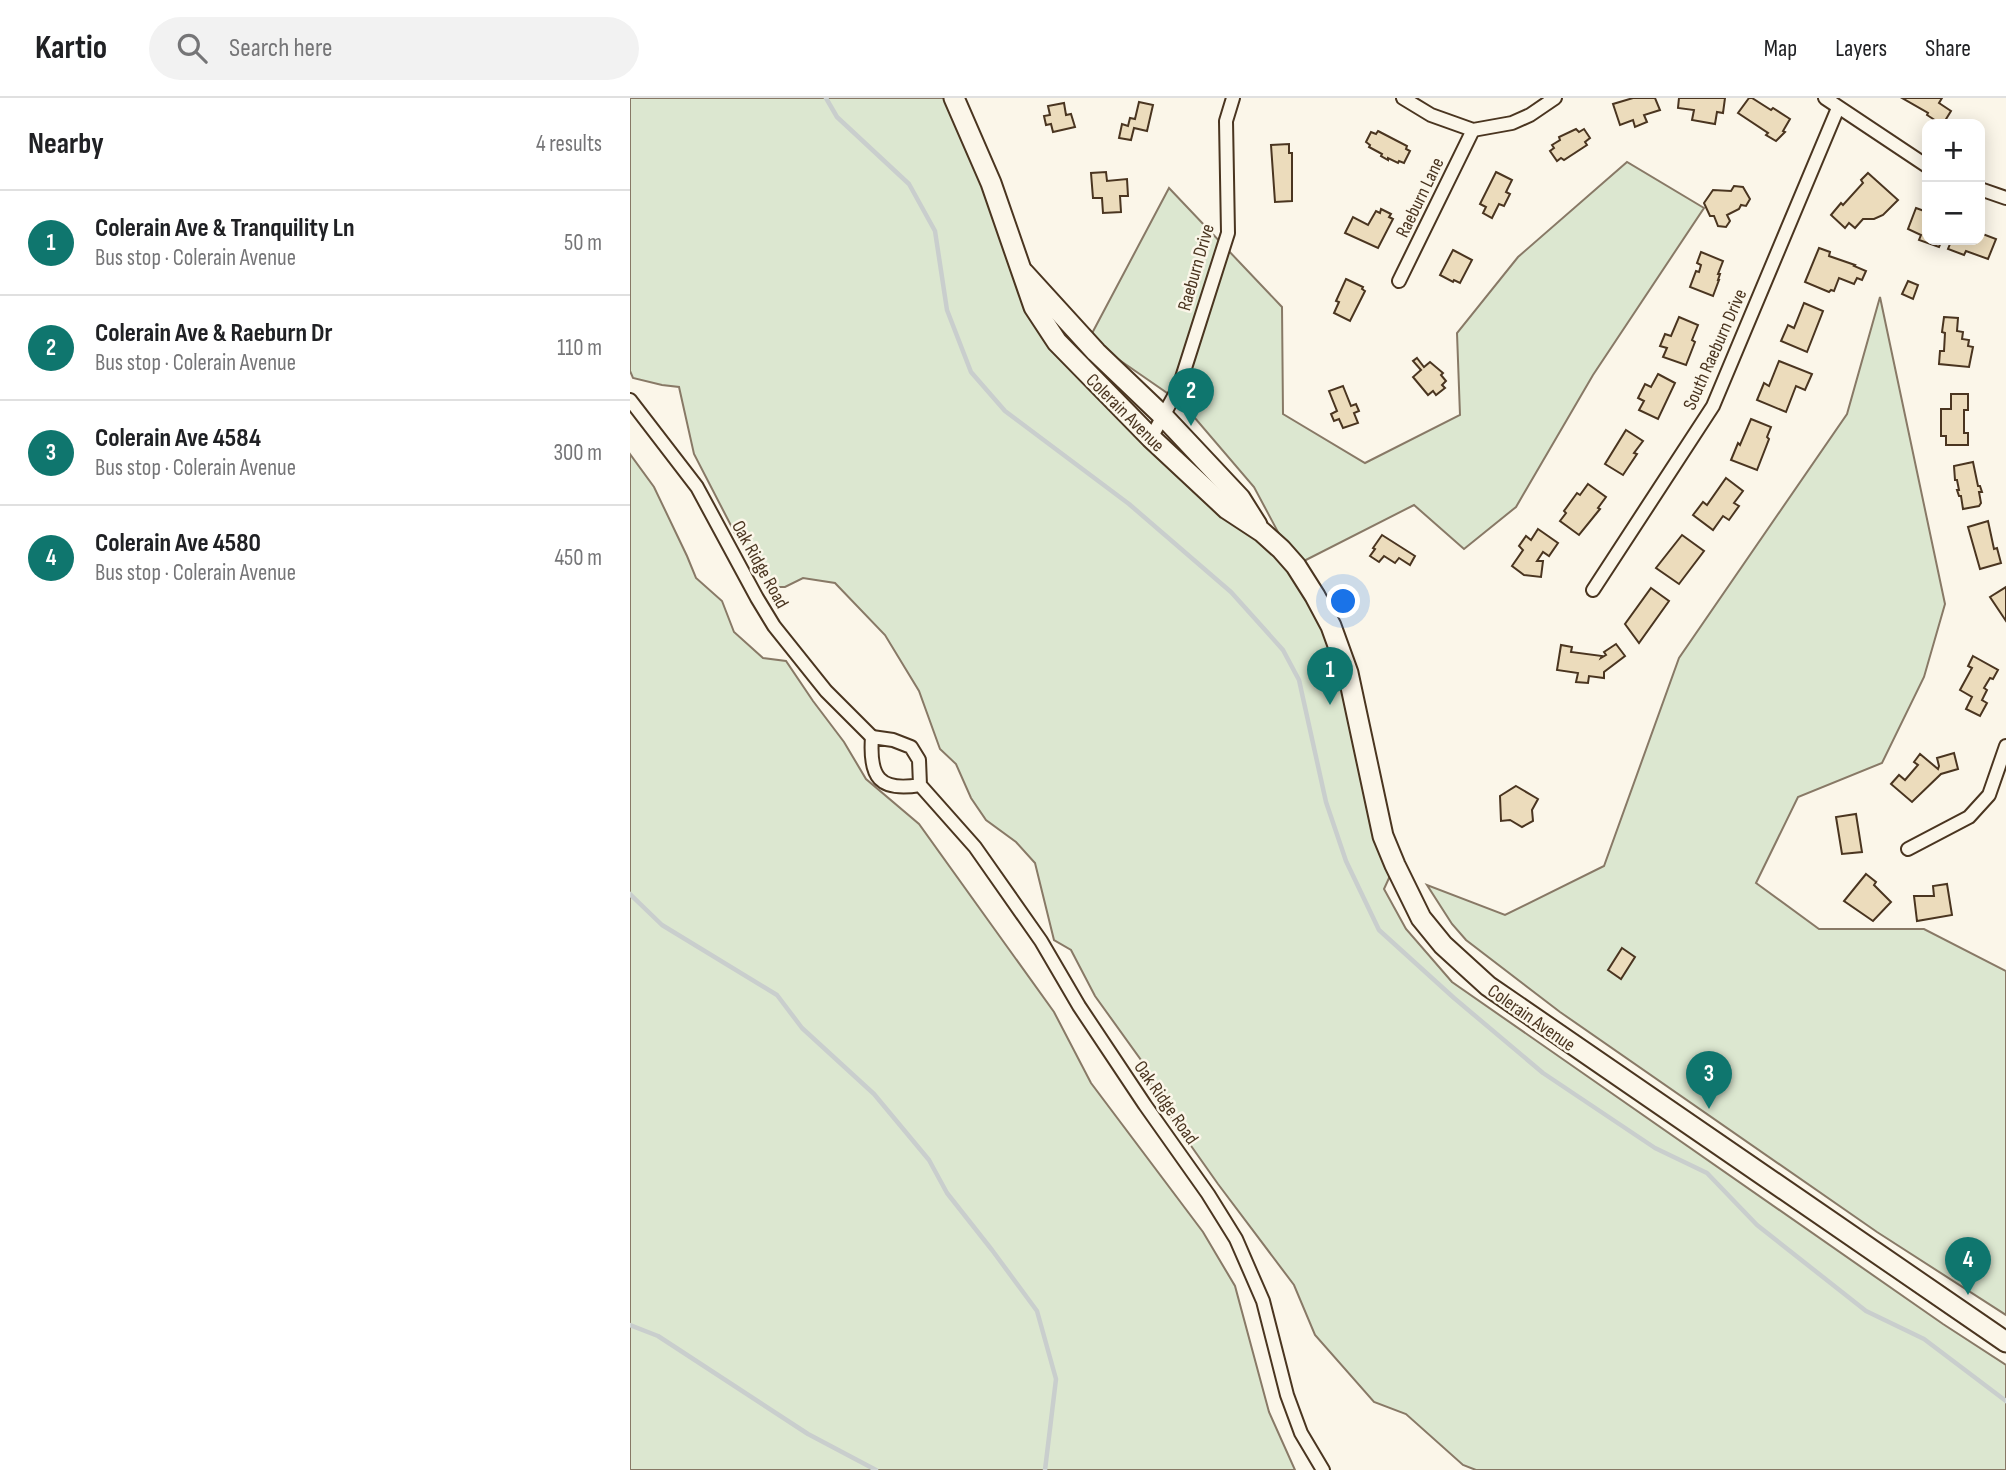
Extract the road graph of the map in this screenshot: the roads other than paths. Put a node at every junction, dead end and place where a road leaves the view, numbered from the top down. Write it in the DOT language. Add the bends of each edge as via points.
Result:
graph roads {
  1 [pos="954,98"];
  2 [pos="1233,98"];
  3 [pos="1403,98"];
  4 [pos="1555,98"];
  5 [pos="1825,98"];
  6 [pos="1838,107"];
  7 [pos="1473,130"];
  8 [pos="1922,163"];
  9 [pos="1985,191"];
  10 [pos="2006,198"];
  11 [pos="1019,268"];
  12 [pos="1399,281"];
  13 [pos="630,400"];
  14 [pos="1163,416"];
  15 [pos="1152,438"];
  16 [pos="1262,532"];
  17 [pos="1593,590"];
  18 [pos="872,737"];
  19 [pos="2006,746"];
  20 [pos="920,785"];
  21 [pos="1908,849"];
  22 [pos="2006,1342"];
  23 [pos="1323,1470"];
  1 -- 11 [label="main road, Colerain Avenue" via="991,183"];
  2 -- 14 [label="street, Raeburn Drive" via="1226,121 1228,233 1179,387"];
  3 -- 7 [label="street" via="1431,115"];
  4 -- 7 [label="street" via="1512,123"];
  5 -- 6 [label="street"];
  6 -- 8 [label="street"];
  6 -- 17 [label="street, South Raeburn Drive" via="1713,406"];
  7 -- 12 [label="street, Raeburn Lane"];
  9 -- 10 [label="street"];
  11 -- 14 [label="main road, Colerain Avenue"];
  11 -- 15 [label="main road, Colerain Avenue" via="1034,307 1057,342"];
  13 -- 18 [label="street, Oak Ridge Road" via="697,486 774,626 826,691"];
  14 -- 15 [label="street, Raeburn Drive"];
  14 -- 16 [label="main road, Colerain Avenue" via="1240,498"];
  15 -- 16 [label="main road, Colerain Avenue" via="1227,509"];
  16 -- 22 [label="main road, Colerain Avenue" via="1296,566 1331,626 1348,673 1383,836 1421,919 1443,945 1488,986"];
  18 -- 20 [label="street" via="911,747 919,760"];
  18 -- 20 [label="street" via="878,780 890,786"];
  19 -- 21 [label="street" via="1989,795 1969,817"];
  20 -- 23 [label="street, Oak Ridge Road" via="975,847 1041,941 1079,1006 1236,1240 1263,1301 1301,1433"];
}
